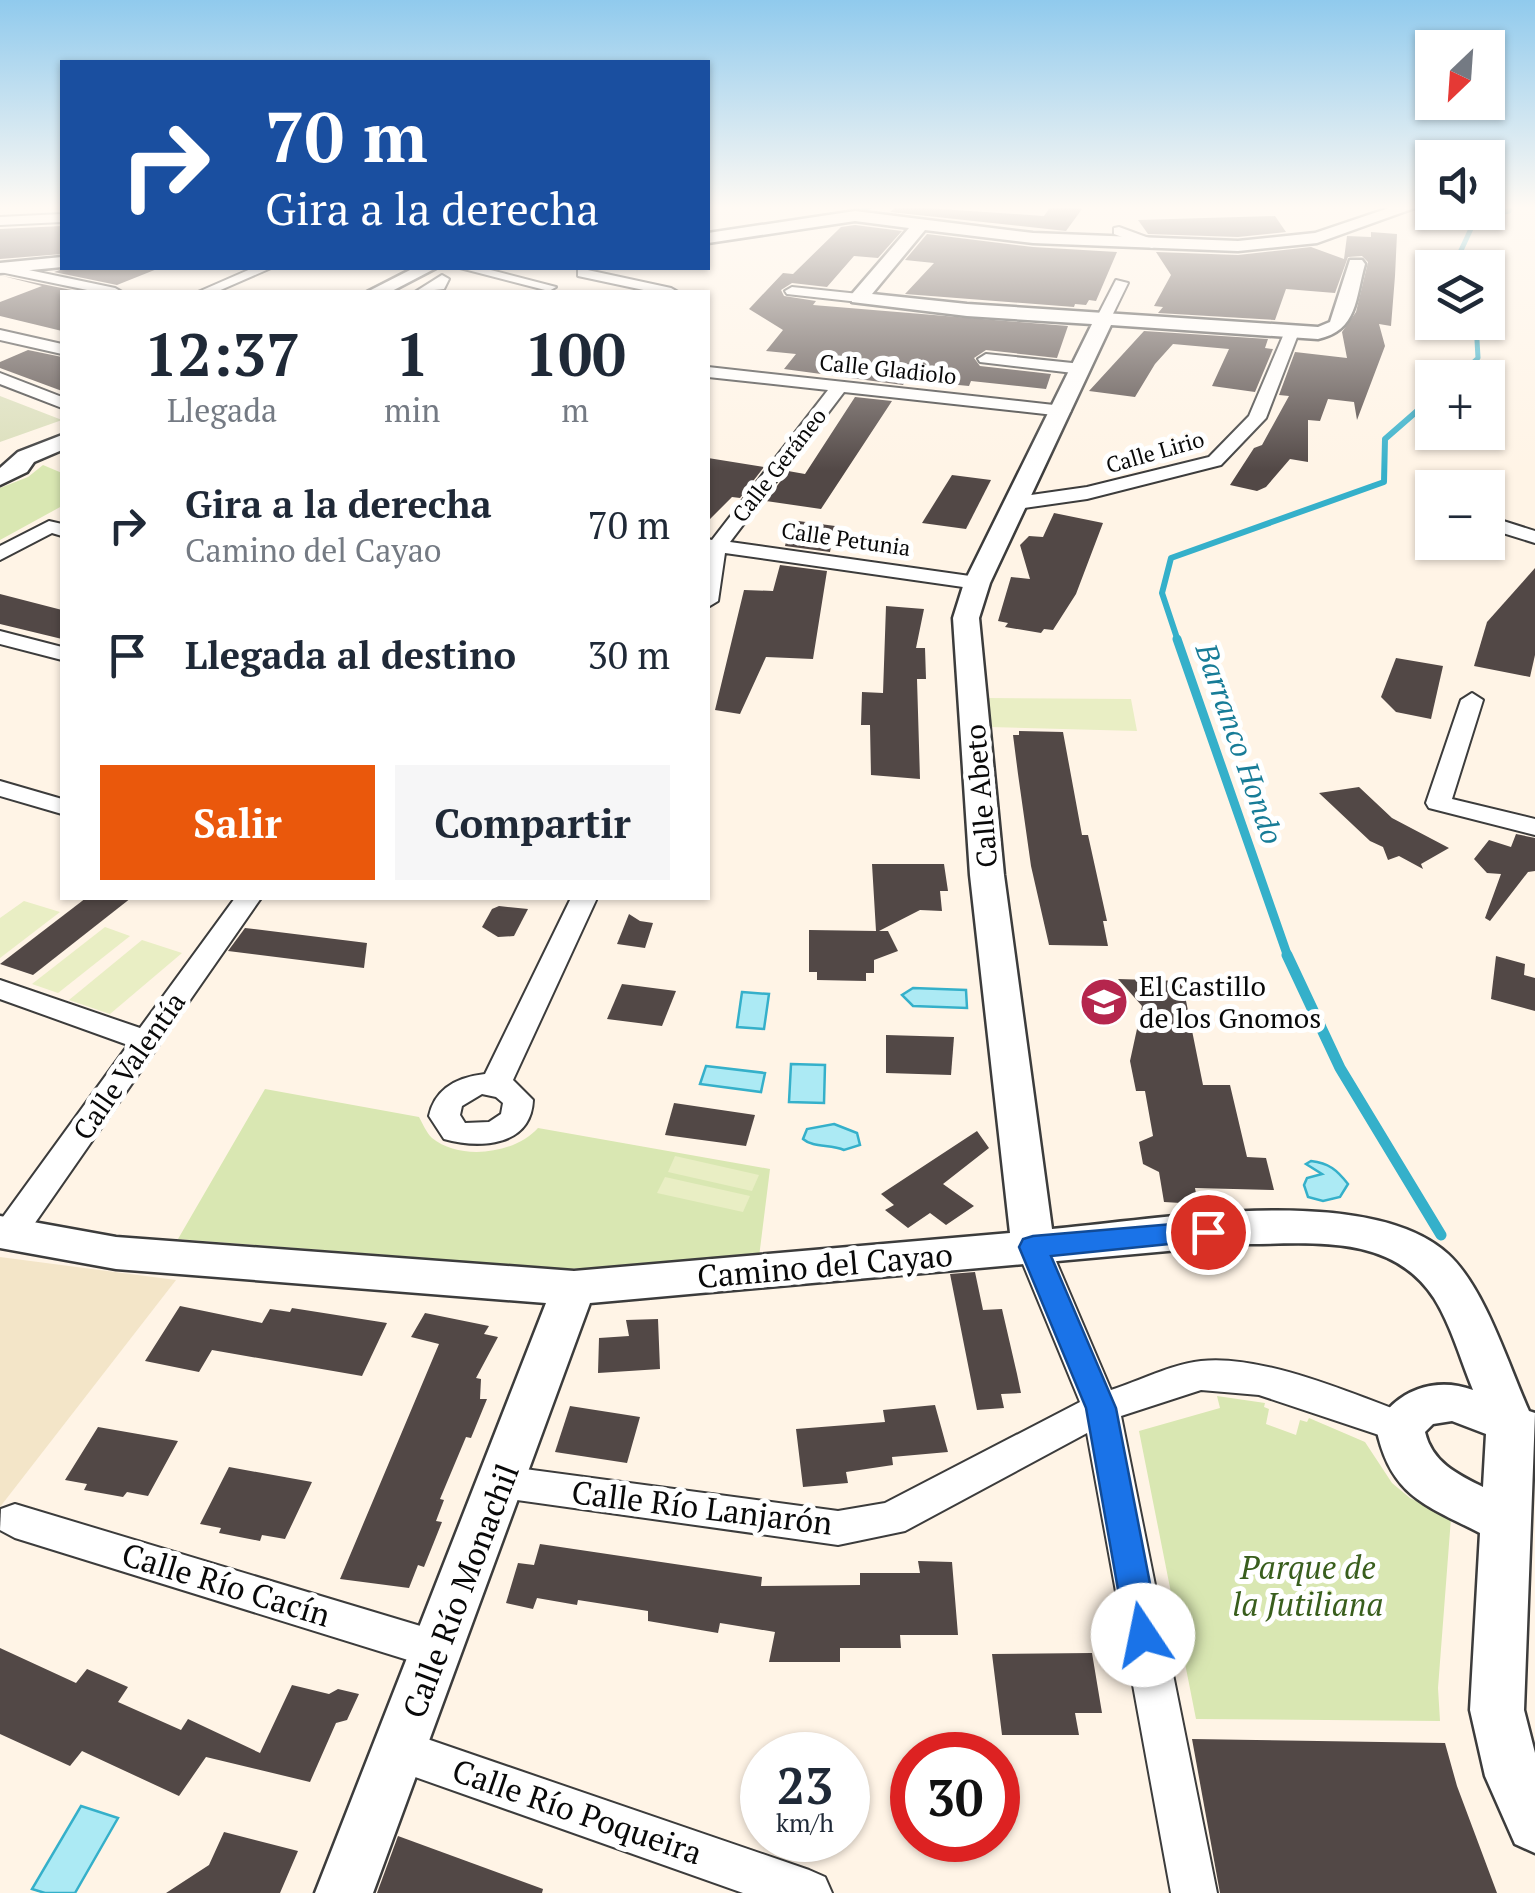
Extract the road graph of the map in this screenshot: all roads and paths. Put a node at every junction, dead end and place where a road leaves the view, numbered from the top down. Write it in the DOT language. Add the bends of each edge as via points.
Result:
graph roads {
  1 [pos="824,294"];
  2 [pos="862,294"];
  3 [pos="1116,294"];
  4 [pos="1347,294"];
  5 [pos="859,298"];
  6 [pos="1105,316"];
  7 [pos="1291,332"];
  8 [pos="0,334"];
  9 [pos="60,349"];
  10 [pos="986,360"];
  11 [pos="1082,369"];
  12 [pos="710,372"];
  13 [pos="0,378"];
  14 [pos="839,386"];
  15 [pos="60,402"];
  16 [pos="1062,412"];
  17 [pos="60,430"];
  18 [pos="60,443"];
  19 [pos="2,450"];
  20 [pos="26,457"];
  21 [pos="0,478"];
  22 [pos="1017,503"];
  23 [pos="1505,527"];
  24 [pos="56,529"];
  25 [pos="1535,537"];
  26 [pos="712,546"];
  27 [pos="0,554"];
  28 [pos="710,574"];
  29 [pos="977,583"];
  30 [pos="0,637"];
  31 [pos="60,653"];
  32 [pos="1472,700"];
  33 [pos="0,788"];
  34 [pos="60,806"];
  35 [pos="1535,826"];
  36 [pos="247,900"];
  37 [pos="583,900"];
  38 [pos="0,990"];
  39 [pos="146,1042"];
  40 [pos="495,1085"];
  41 [pos="4,1233"];
  42 [pos="1033,1247"];
  43 [pos="574,1288"];
  44 [pos="1101,1408"];
  45 [pos="1400,1427"];
  46 [pos="1522,1427"];
  47 [pos="503,1482"];
  48 [pos="15,1520"];
  49 [pos="1505,1521"];
  50 [pos="437,1650"];
  51 [pos="401,1751"];
  52 [pos="1535,1824"];
  53 [pos="344,1893"];
  54 [pos="809,1893"];
  55 [pos="1194,1893"];
  1 -- 5 [label="street"];
  2 -- 5 [label="street"];
  3 -- 6 [label="street, Calle Abeto"];
  4 -- 7 [label="street" via="1332,330"];
  5 -- 6 [label="street"];
  6 -- 7 [label="street"];
  6 -- 11 [label="street, Calle Abeto"];
  7 -- 22 [label="street, Calle Lirio" via="1257,418 1214,461 1087,494"];
  8 -- 9 [label="street"];
  10 -- 11 [label="street"];
  11 -- 16 [label="street, Calle Abeto"];
  12 -- 14 [label="street, Calle Gladiolo"];
  13 -- 15 [label="street"];
  14 -- 16 [label="street, Calle Gladiolo"];
  14 -- 26 [label="street, Calle Geráneo"];
  16 -- 22 [label="street, Calle Abeto"];
  17 -- 19 [label="street"];
  18 -- 20 [label="street"];
  19 -- 20 [label="street"];
  20 -- 21 [label="street"];
  22 -- 29 [label="street, Calle Abeto"];
  23 -- 25 [label="street"];
  24 -- 27 [label="street"];
  26 -- 28 [label="street, Calle Geráneo"];
  26 -- 29 [label="street, Calle Petunia"];
  29 -- 42 [label="street, Calle Abeto" via="966,618 986,855"];
  30 -- 31 [label="street"];
  32 -- 35 [label="street" via="1438,803"];
  33 -- 34 [label="street"];
  36 -- 39 [label="street, Calle Valentía"];
  37 -- 40 [label="street"];
  38 -- 39 [label="street"];
  39 -- 41 [label="street, Calle Valentía"];
  41 -- 43 [label="street, Camino del Cayao" via="116,1254"];
  42 -- 43 [label="street, Camino del Cayao"];
  42 -- 44 [label="street"];
  42 -- 46 [label="street, Camino del Cayao" via="1245,1228 1345,1229 1392,1238 1433,1266 1454,1293"];
  43 -- 47 [label="street, Calle Río Monachil"];
  44 -- 45 [label="street, Calle Río Lanjarón" via="1201,1375 1259,1380"];
  44 -- 47 [label="street, Calle Río Lanjarón" via="891,1519 838,1528"];
  44 -- 55 [label="street"];
  45 -- 46 [label="street" via="1420,1407 1454,1402"];
  45 -- 49 [label="street" via="1407,1459 1438,1488"];
  46 -- 49 [label="street"];
  47 -- 50 [label="street, Calle Río Monachil"];
  48 -- 50 [label="street, Calle Río Cacín"];
  49 -- 52 [label="street" via="1497,1710"];
  50 -- 51 [label="street, Calle Río Monachil"];
  51 -- 53 [label="street, Calle Río Monachil"];
  51 -- 54 [label="street, Calle Río Poqueira"];
}
